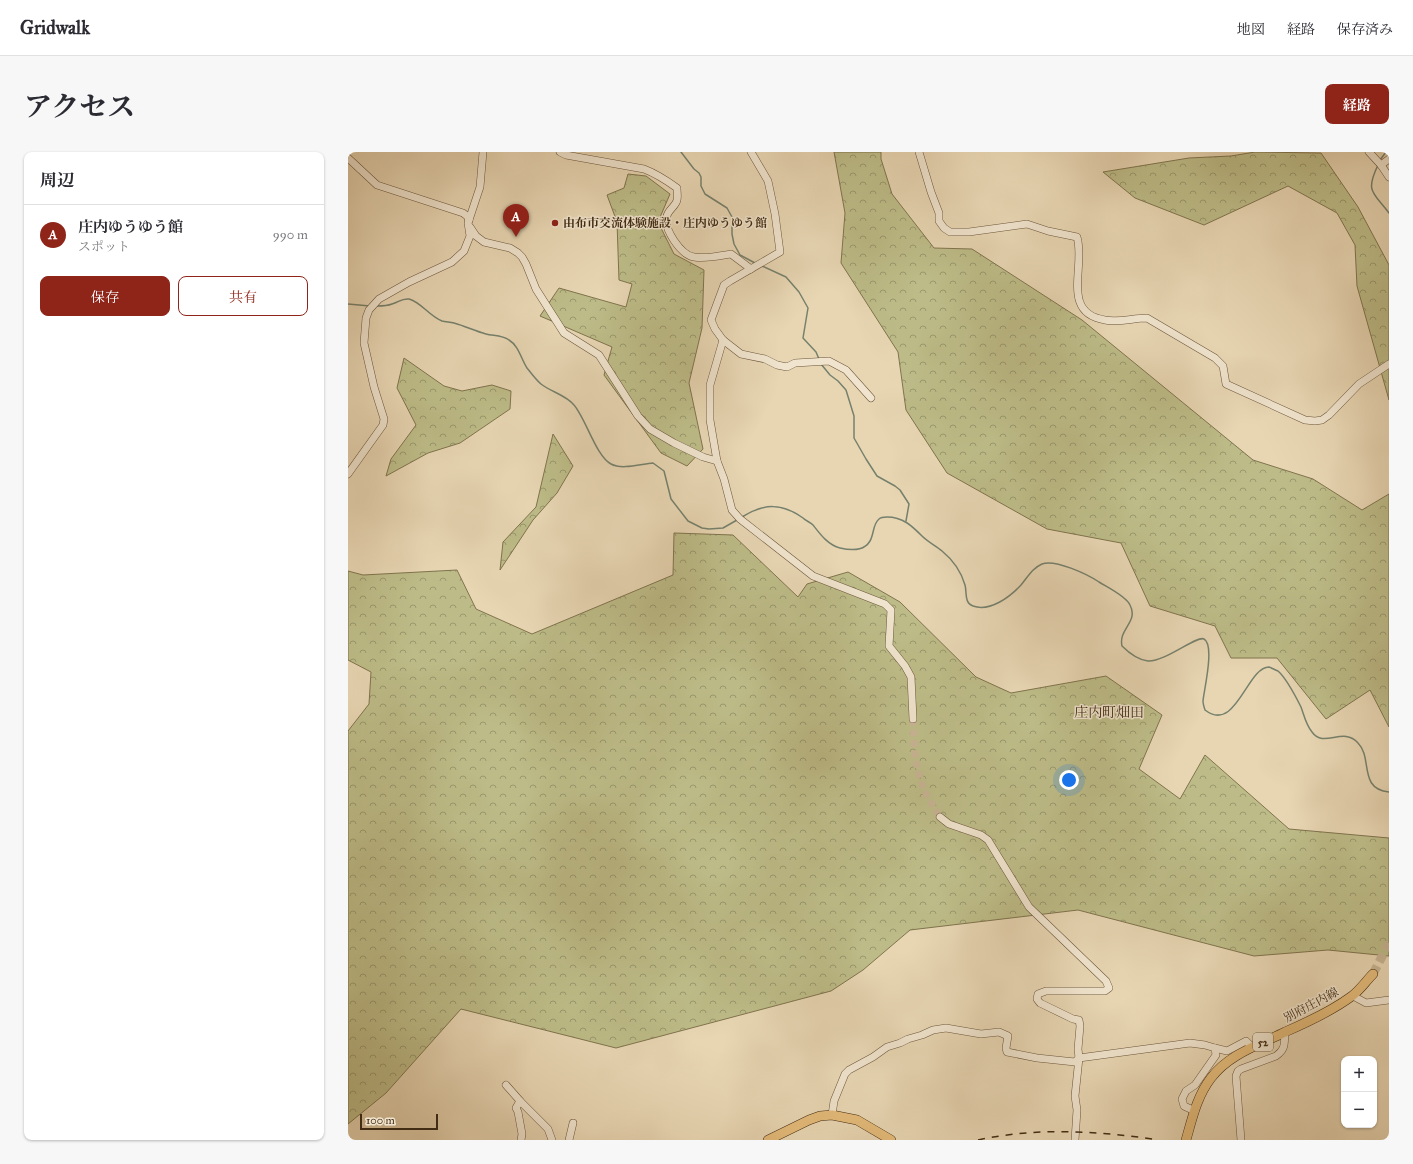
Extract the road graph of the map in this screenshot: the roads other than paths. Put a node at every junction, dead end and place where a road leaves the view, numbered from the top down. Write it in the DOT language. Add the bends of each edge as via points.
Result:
graph roads {
  1 [pos="484,152"];
  2 [pos="560,152"];
  3 [pos="751,152"];
  4 [pos="920,152"];
  5 [pos="1369,152"];
  6 [pos="348,158"];
  7 [pos="1389,158"];
  8 [pos="1381,165"];
  9 [pos="1389,177"];
  10 [pos="468,221"];
  11 [pos="750,269"];
  12 [pos="723,340"];
  13 [pos="1389,364"];
  14 [pos="871,398"];
  15 [pos="717,461"];
  16 [pos="348,474"];
  17 [pos="913,719"];
  18 [pos="940,817"];
  19 [pos="1373,974"];
  20 [pos="1353,996"];
  21 [pos="1389,1000"];
  22 [pos="1285,1032"];
  23 [pos="1252,1047"];
  24 [pos="1215,1048"];
  25 [pos="1079,1058"];
  26 [pos="506,1085"];
  27 [pos="520,1101"];
  28 [pos="1194,1111"];
  29 [pos="832,1115"];
  30 [pos="573,1123"];
  31 [pos="521,1140"];
  32 [pos="552,1140"];
  33 [pos="569,1140"];
  34 [pos="768,1140"];
  35 [pos="891,1140"];
  36 [pos="1075,1140"];
  37 [pos="1186,1140"];
  38 [pos="1241,1140"];
  1 -- 10 [label="street" via="480,187"];
  2 -- 11 [label="street" via="644,169 664,178 677,188 677,201 667,216 667,226 672,239 689,256 731,254"];
  3 -- 11 [label="street" via="768,181 780,252"];
  4 -- 13 [label="street" via="930,192 939,213 939,221 944,228 950,232 969,232 1027,224 1077,237 1078,302 1089,316 1121,321 1147,318 1215,358 1223,366 1226,384 1252,397 1305,420 1322,420 1359,384"];
  5 -- 8 [label="street"];
  6 -- 10 [label="street" via="377,185 463,213"];
  7 -- 8 [label="street"];
  8 -- 9 [label="street"];
  10 -- 15 [label="street" via="476,236 484,242 510,248 522,257 536,290 564,333 599,354 634,410 650,429 703,457"];
  10 -- 16 [label="street" via="470,236 464,251 452,262 379,299 369,310 364,344 384,419 383,425"];
  11 -- 12 [label="street" via="724,285 721,292 711,320"];
  12 -- 14 [label="street" via="741,354 787,367 795,363 829,361 846,370"];
  12 -- 15 [label="street" via="710,384 709,397"];
  15 -- 17 [label="street" via="732,510 740,519 813,576 885,604 892,610 889,646 911,677"];
  18 -- 25 [label="street" via="949,824 988,840 1029,908 1106,981 1108,988 1105,991 1046,991 1038,994 1037,999 1040,1003 1079,1020"];
  19 -- 20 [label="main road, 別府庄内線 / 52"];
  20 -- 21 [label="street" via="1366,1003"];
  20 -- 22 [label="main road, 別府庄内線 / 52" via="1335,1008"];
  22 -- 23 [label="main road, 別府庄内線 / 52"];
  22 -- 38 [label="street" via="1284,1049 1279,1054 1238,1071 1236,1076"];
  23 -- 24 [label="street" via="1246,1041 1226,1051"];
  23 -- 28 [label="main road, 別府庄内線 / 52" via="1221,1066 1204,1089"];
  24 -- 25 [label="street" via="1190,1043"];
  24 -- 28 [label="street" via="1215,1058 1182,1098 1184,1106"];
  25 -- 29 [label="street" via="1075,1062 1007,1052 1008,1036 999,1032 981,1034 946,1028 933,1030 887,1047 849,1070 836,1093"];
  25 -- 36 [label="street" via="1075,1096"];
  26 -- 27 [label="street"];
  27 -- 31 [label="street" via="516,1108"];
  27 -- 32 [label="street" via="548,1129"];
  28 -- 37 [label="main road, 別府庄内線 / 52"];
  29 -- 34 [label="main road" via="814,1118"];
  29 -- 35 [label="main road" via="857,1120"];
  30 -- 33 [label="street"];
}
